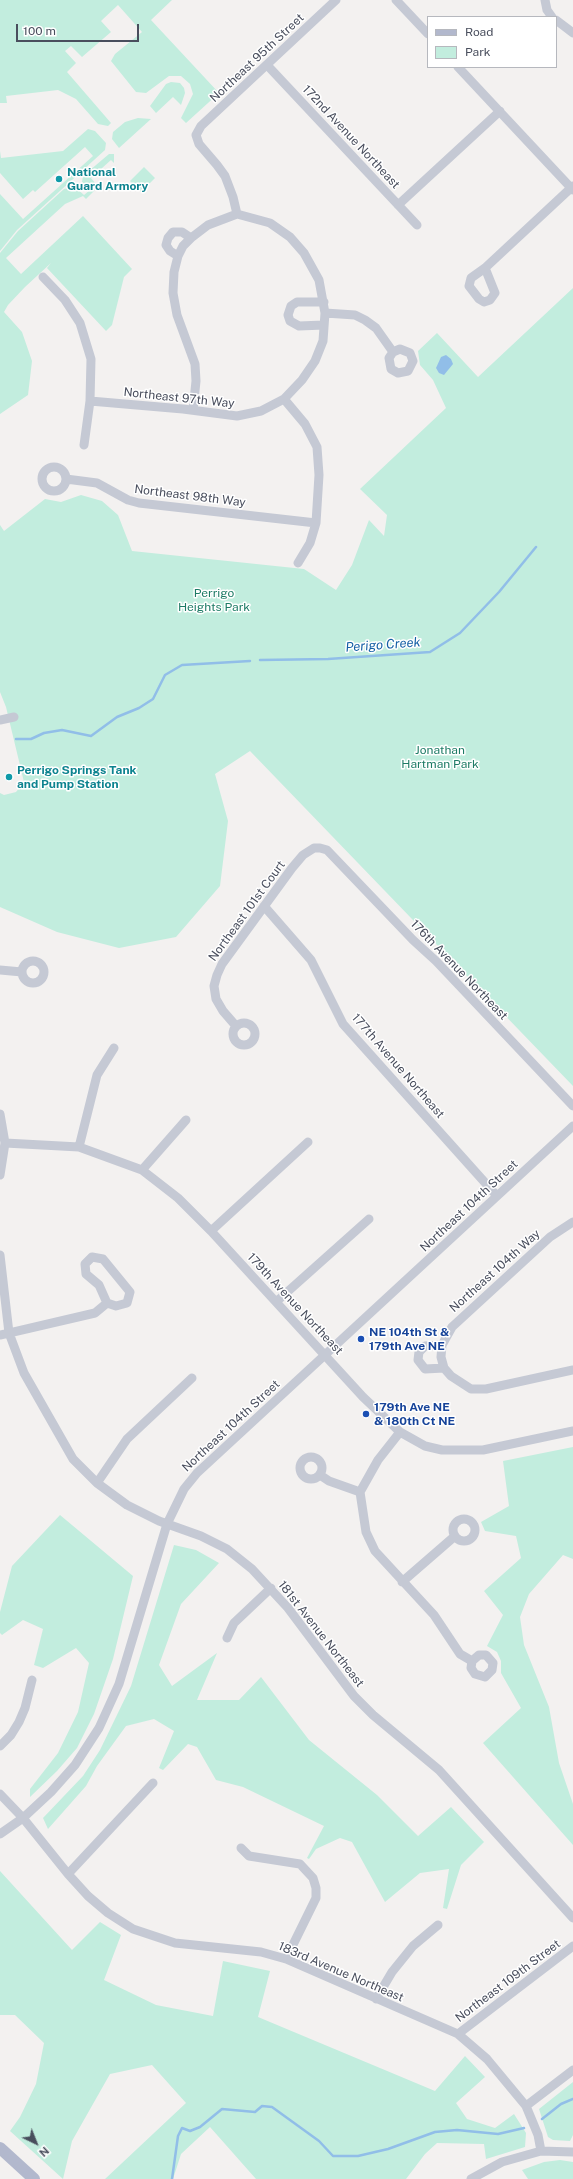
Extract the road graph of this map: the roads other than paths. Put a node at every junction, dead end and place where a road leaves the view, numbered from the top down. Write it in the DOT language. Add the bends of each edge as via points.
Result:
graph roads {
  1 [pos="336,0"];
  2 [pos="396,0"];
  3 [pos="545,0"];
  4 [pos="551,16"];
  5 [pos="557,21"];
  6 [pos="427,33"];
  7 [pos="573,33"];
  8 [pos="267,65"];
  9 [pos="459,68"];
  10 [pos="500,112"];
  11 [pos="572,188"];
  12 [pos="398,205"];
  13 [pos="237,214"];
  14 [pos="417,225"];
  15 [pos="191,238"];
  16 [pos="178,256"];
  17 [pos="485,268"];
  18 [pos="43,277"];
  19 [pos="324,302"];
  20 [pos="325,313"];
  21 [pos="324,325"];
  22 [pos="393,352"];
  23 [pos="284,399"];
  24 [pos="90,401"];
  25 [pos="193,410"];
  26 [pos="84,445"];
  27 [pos="66,480"];
  28 [pos="316,523"];
  29 [pos="298,563"];
  30 [pos="14,717"];
  31 [pos="0,720"];
  32 [pos="327,850"];
  33 [pos="264,906"];
  34 [pos="0,970"];
  35 [pos="22,972"];
  36 [pos="236,1026"];
  37 [pos="114,1048"];
  38 [pos="573,1106"];
  39 [pos="0,1114"];
  40 [pos="186,1120"];
  41 [pos="573,1126"];
  42 [pos="308,1142"];
  43 [pos="5,1144"];
  44 [pos="79,1147"];
  45 [pos="142,1170"];
  46 [pos="0,1175"];
  47 [pos="497,1196"];
  48 [pos="369,1219"];
  49 [pos="573,1222"];
  50 [pos="211,1231"];
  51 [pos="0,1256"];
  52 [pos="276,1302"];
  53 [pos="107,1303"];
  54 [pos="4,1334"];
  55 [pos="442,1345"];
  56 [pos="325,1355"];
  57 [pos="444,1368"];
  58 [pos="573,1370"];
  59 [pos="192,1378"];
  60 [pos="573,1431"];
  61 [pos="400,1432"];
  62 [pos="320,1475"];
  63 [pos="97,1484"];
  64 [pos="360,1492"];
  65 [pos="167,1524"];
  66 [pos="455,1536"];
  67 [pos="402,1582"];
  68 [pos="270,1588"];
  69 [pos="227,1638"];
  70 [pos="472,1661"];
  71 [pos="32,1680"];
  72 [pos="0,1746"];
  73 [pos="152,1783"];
  74 [pos="0,1794"];
  75 [pos="23,1818"];
  76 [pos="0,1834"];
  77 [pos="241,1848"];
  78 [pos="68,1874"];
  79 [pos="573,1918"];
  80 [pos="438,1925"];
  81 [pos="573,1946"];
  82 [pos="286,1959"];
  83 [pos="376,1999"];
  84 [pos="458,2034"];
  85 [pos="573,2070"];
  86 [pos="526,2106"];
  87 [pos="0,2148"];
  88 [pos="541,2151"];
  89 [pos="573,2152"];
  90 [pos="34,2179"];
  91 [pos="471,2179"];
  1 -- 8 [label="street, Northeast 95th Street"];
  2 -- 6 [label="street"];
  3 -- 4 [label="street"];
  5 -- 7 [label="street"];
  8 -- 12 [label="street, 172nd Avenue Northeast"];
  8 -- 13 [label="street, Northeast 95th Street" via="200,126 196,135 199,144 225,176 234,197"];
  9 -- 10 [label="street"];
  10 -- 11 [label="street"];
  10 -- 12 [label="street"];
  11 -- 17 [label="street"];
  12 -- 14 [label="street, 172nd Avenue Northeast"];
  13 -- 15 [label="street" via="208,225"];
  13 -- 19 [label="street, Northeast 97th Way" via="270,223 298,245 315,271"];
  15 -- 16 [label="street"];
  15 -- 16 [label="street" via="182,232 173,232 168,238 166,245 170,252"];
  16 -- 25 [label="street" via="173,293 177,314 195,364"];
  18 -- 24 [label="street" via="80,323 91,359"];
  19 -- 20 [label="street, Northeast 97th Way"];
  19 -- 21 [label="street" via="297,302 290,308 288,315 290,321 299,326"];
  20 -- 21 [label="street, Northeast 97th Way"];
  20 -- 22 [label="street" via="355,315 365,320 376,328"];
  21 -- 23 [label="street, Northeast 97th Way" via="323,341 315,361"];
  23 -- 25 [label="street, Northeast 97th Way" via="261,411 237,416"];
  23 -- 28 [label="street" via="305,424 317,447 319,475"];
  24 -- 25 [label="street, Northeast 97th Way"];
  24 -- 26 [label="street"];
  27 -- 28 [label="street, Northeast 98th Way" via="97,483 128,500 139,503"];
  28 -- 29 [label="street" via="310,543"];
  30 -- 31 [label="street"];
  32 -- 33 [label="street, Northeast 101st Court" via="314,848 303,855"];
  32 -- 38 [label="street, 176th Avenue Northeast"];
  33 -- 36 [label="street, Northeast 101st Court" via="222,964 214,986 216,999"];
  33 -- 47 [label="street, 177th Avenue Northeast" via="311,960 343,1024"];
  34 -- 35 [label="street"];
  37 -- 44 [label="street" via="97,1075"];
  39 -- 43 [label="street"];
  40 -- 45 [label="street"];
  41 -- 47 [label="street, Northeast 104th Street"];
  42 -- 50 [label="street"];
  43 -- 44 [label="street, 179th Avenue Northeast"];
  43 -- 46 [label="street"];
  44 -- 45 [label="street, 179th Avenue Northeast"];
  45 -- 50 [label="street, 179th Avenue Northeast" via="178,1198"];
  47 -- 56 [label="street, Northeast 104th Street"];
  48 -- 52 [label="street"];
  49 -- 55 [label="street, Northeast 104th Way" via="550,1237 452,1327"];
  50 -- 52 [label="street, 179th Avenue Northeast"];
  51 -- 54 [label="street, 181st Avenue Northeast"];
  52 -- 56 [label="street, 179th Avenue Northeast"];
  53 -- 53 [label="street" via="99,1285 86,1274 85,1264 92,1257 103,1260 130,1292 127,1303 116,1306"];
  53 -- 54 [label="street" via="95,1313"];
  54 -- 63 [label="street, 181st Avenue Northeast" via="49,1419 73,1458"];
  55 -- 57 [label="street, Northeast 104th Way" via="441,1357"];
  55 -- 57 [label="street" via="425,1346 419,1352 418,1360 425,1369"];
  56 -- 61 [label="street, 179th Avenue Northeast"];
  56 -- 65 [label="street, Northeast 104th Street" via="197,1473 184,1489"];
  57 -- 58 [label="street" via="460,1384 471,1389 486,1389"];
  59 -- 63 [label="street" via="127,1438"];
  60 -- 61 [label="street, 179th Avenue Northeast" via="483,1450 458,1451 425,1446"];
  61 -- 64 [label="street" via="378,1460"];
  62 -- 64 [label="street" via="329,1481"];
  63 -- 65 [label="street, 181st Avenue Northeast" via="127,1504"];
  64 -- 67 [label="street" via="366,1532 374,1551"];
  65 -- 68 [label="street, 181st Avenue Northeast" via="227,1549"];
  65 -- 75 [label="street, Northeast 104th Street" via="119,1684 102,1722 76,1766"];
  66 -- 67 [label="street"];
  67 -- 70 [label="street" via="434,1615 460,1654"];
  68 -- 69 [label="street" via="234,1623"];
  68 -- 79 [label="street, 181st Avenue Northeast" via="354,1696 439,1770"];
  71 -- 72 [label="street" via="19,1722"];
  73 -- 78 [label="street"];
  74 -- 75 [label="street, 183rd Avenue Northeast"];
  75 -- 76 [label="street, Northeast 104th Street"];
  75 -- 78 [label="street, 183rd Avenue Northeast"];
  77 -- 82 [label="street" via="249,1856 300,1864 313,1878 316,1898"];
  78 -- 82 [label="street, 183rd Avenue Northeast" via="108,1913 133,1929 175,1943 261,1952"];
  80 -- 83 [label="street" via="413,1946 392,1972"];
  81 -- 84 [label="street, Northeast 109th Street"];
  82 -- 83 [label="street, 183rd Avenue Northeast"];
  83 -- 84 [label="street, 183rd Avenue Northeast"];
  84 -- 86 [label="street, 183rd Avenue Northeast" via="487,2059"];
  85 -- 86 [label="street"];
  86 -- 88 [label="street, 183rd Avenue Northeast" via="538,2135"];
  87 -- 90 [label="main road"];
  88 -- 89 [label="street"];
  88 -- 91 [label="street" via="502,2162"];
}
